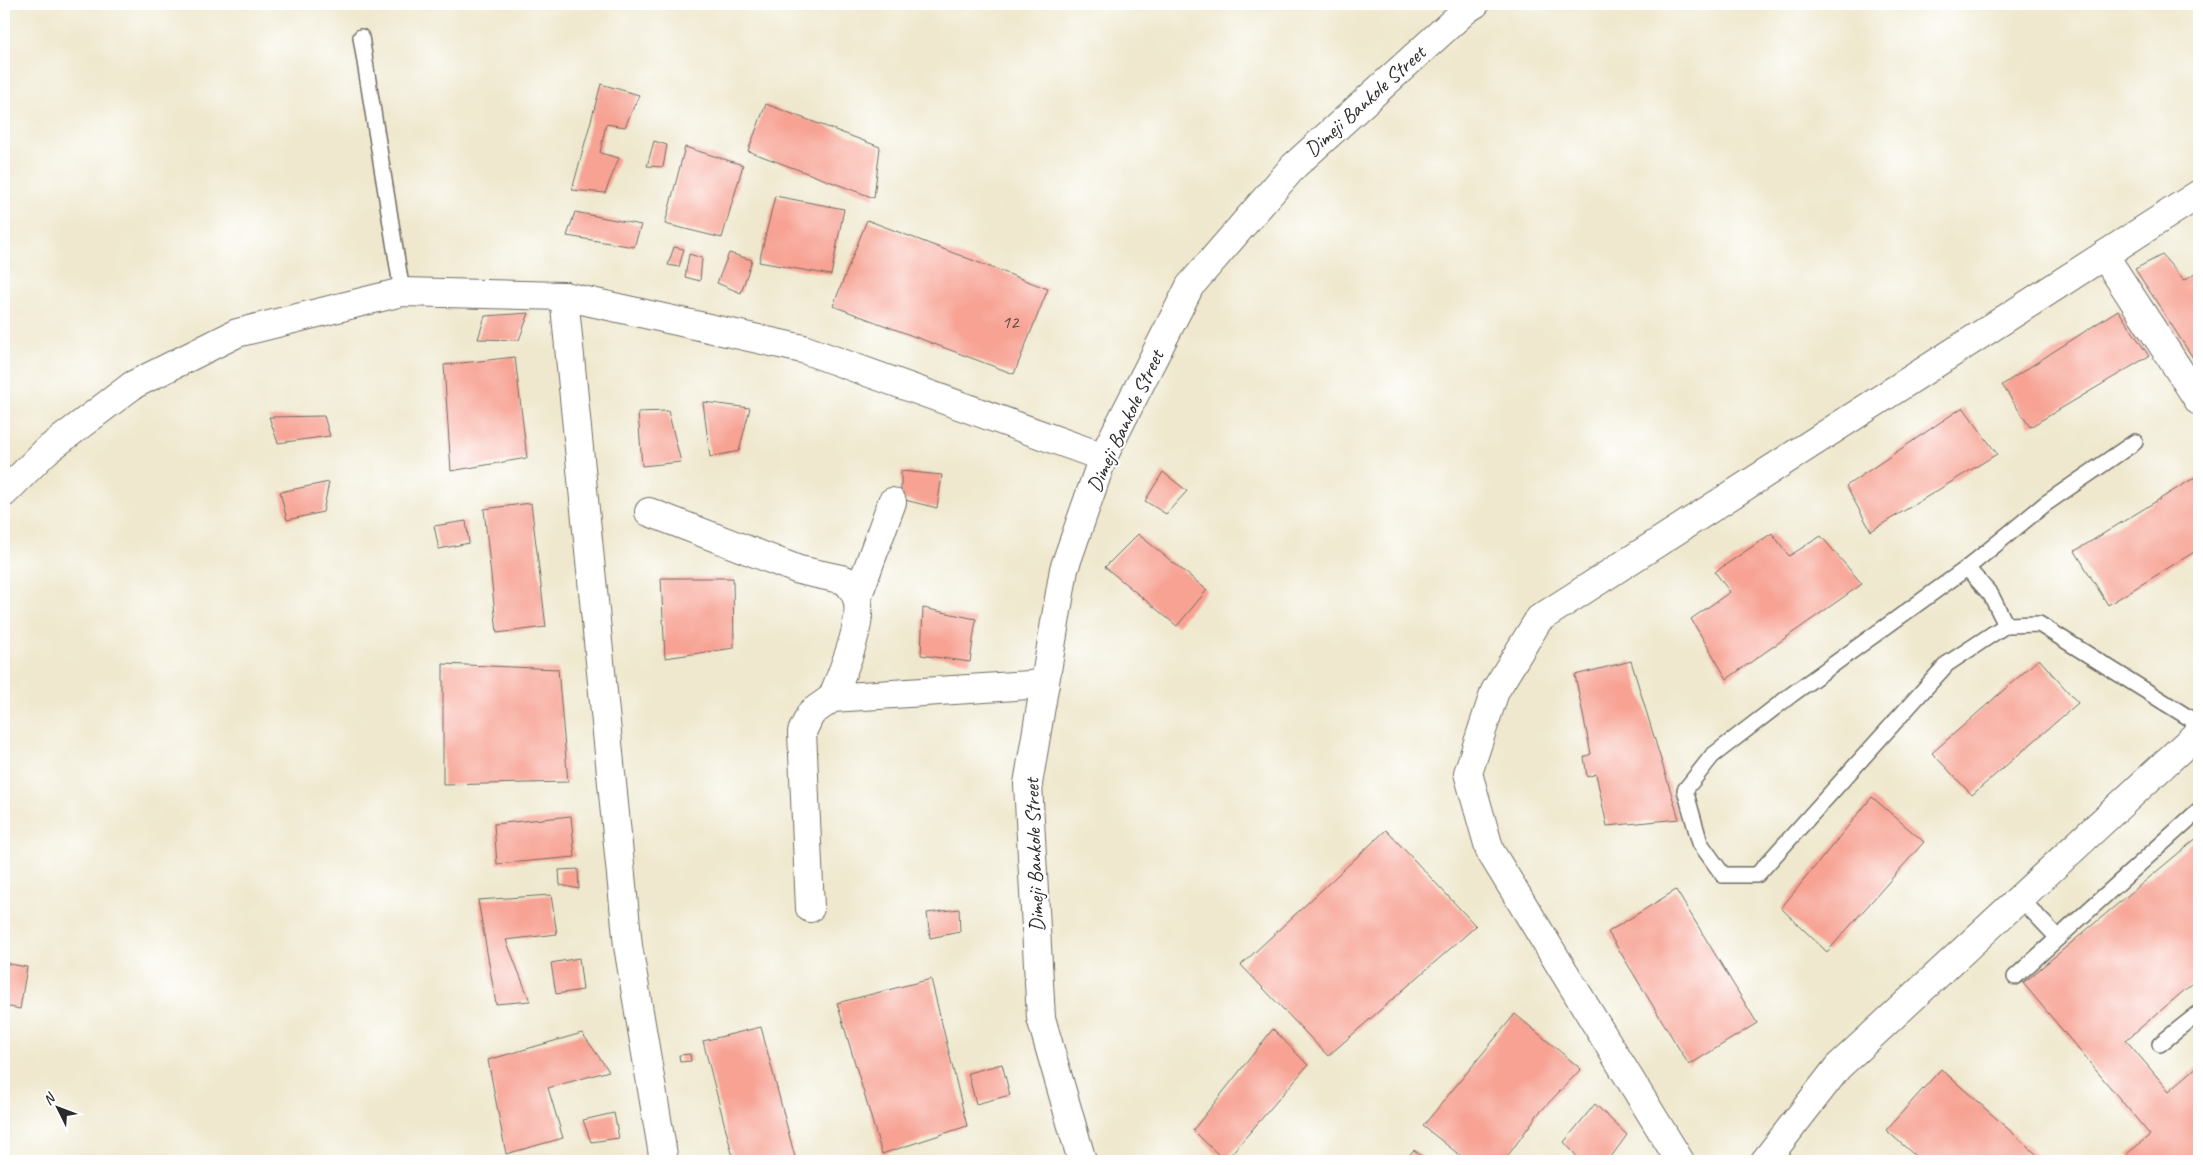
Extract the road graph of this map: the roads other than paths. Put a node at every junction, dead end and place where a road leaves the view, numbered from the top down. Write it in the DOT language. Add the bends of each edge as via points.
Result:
graph roads {
  1 [pos="1475,4"];
  2 [pos="361,37"];
  3 [pos="2199,194"];
  4 [pos="2104,256"];
  5 [pos="402,292"];
  6 [pos="564,296"];
  7 [pos="2199,400"];
  8 [pos="2135,442"];
  9 [pos="1103,457"];
  10 [pos="4,493"];
  11 [pos="892,502"];
  12 [pos="649,512"];
  13 [pos="1967,568"];
  14 [pos="857,598"];
  15 [pos="2006,625"];
  16 [pos="1045,684"];
  17 [pos="832,698"];
  18 [pos="2199,724"];
  19 [pos="2199,732"];
  20 [pos="2199,810"];
  21 [pos="2020,898"];
  22 [pos="810,908"];
  23 [pos="2058,938"];
  24 [pos="2015,976"];
  25 [pos="2199,1013"];
  26 [pos="2160,1044"];
  27 [pos="664,1161"];
  28 [pos="1082,1161"];
  29 [pos="1680,1161"];
  30 [pos="1765,1161"];
  1 -- 9 [label="street, Dimeji Bankole Street" via="1294,166 1190,286"];
  2 -- 5 [label="lane"];
  3 -- 4 [label="street"];
  4 -- 7 [label="street"];
  4 -- 29 [label="street" via="1539,619 1495,691 1468,773 1490,851"];
  5 -- 6 [label="street"];
  5 -- 10 [label="street" via="237,333 133,385 46,451"];
  6 -- 9 [label="street" via="802,349"];
  6 -- 27 [label="street" via="628,946"];
  8 -- 13 [label="lane" via="2045,504"];
  9 -- 16 [label="street, Dimeji Bankole Street" via="1064,569"];
  11 -- 14 [label="street"];
  12 -- 14 [label="street" via="799,570 846,580"];
  13 -- 15 [label="lane" via="1991,595"];
  13 -- 15 [label="lane" via="1712,756 1685,790 1700,843 1723,875 1758,875 1947,664"];
  14 -- 17 [label="street" via="852,649"];
  15 -- 18 [label="lane" via="2039,624"];
  16 -- 17 [label="street"];
  16 -- 28 [label="street, Dimeji Bankole Street" via="1028,784 1041,1018"];
  17 -- 22 [label="street" via="811,713 802,732"];
  19 -- 21 [label="street"];
  20 -- 23 [label="lane"];
  21 -- 23 [label="lane"];
  21 -- 30 [label="street" via="1838,1067"];
  23 -- 24 [label="lane"];
  25 -- 26 [label="lane"];
}
